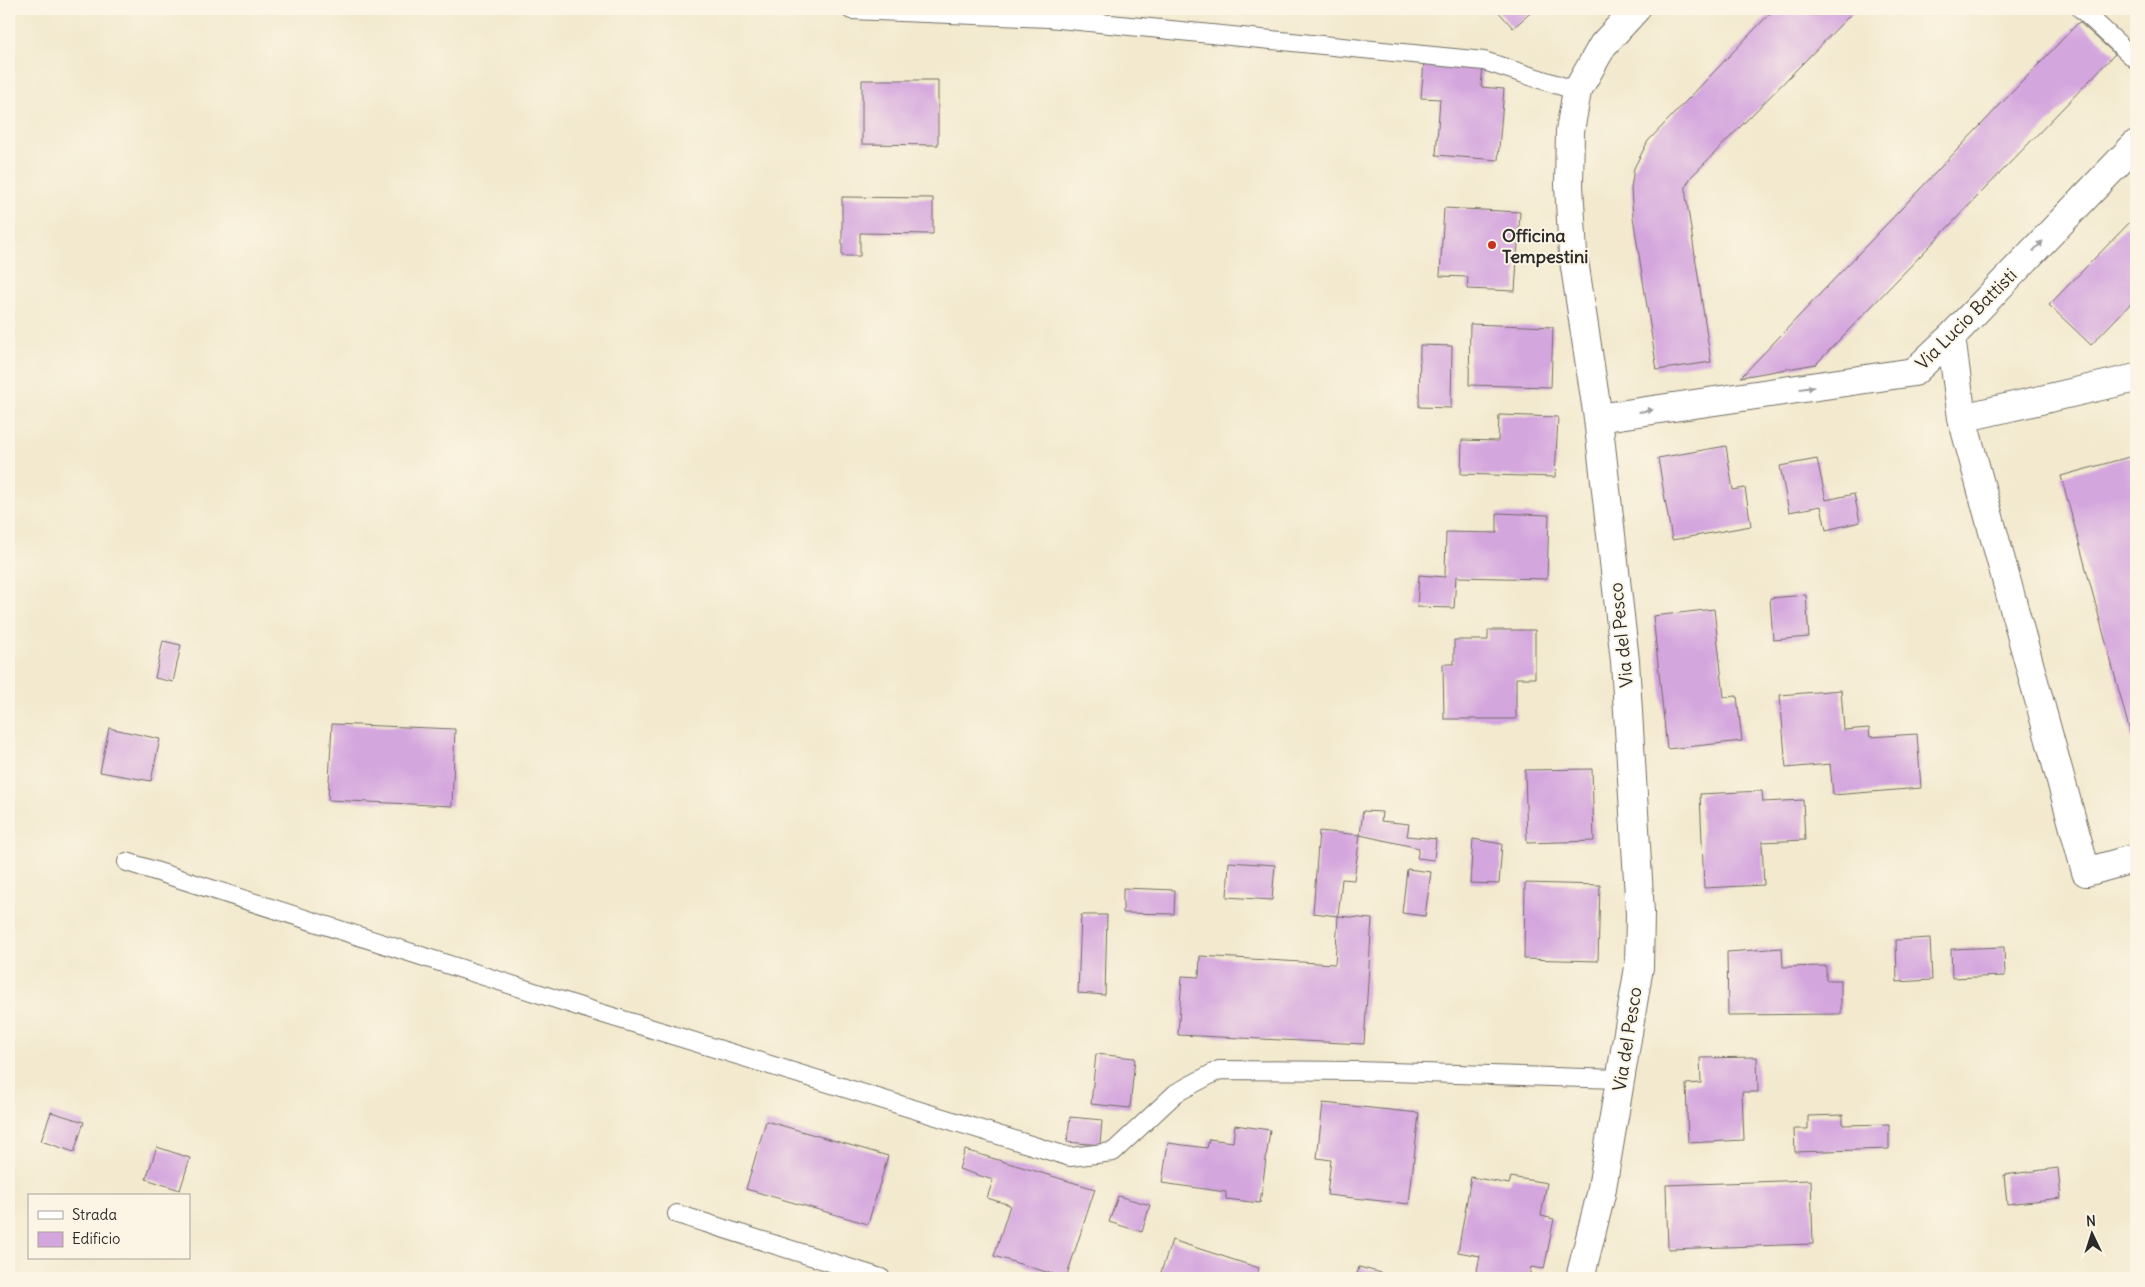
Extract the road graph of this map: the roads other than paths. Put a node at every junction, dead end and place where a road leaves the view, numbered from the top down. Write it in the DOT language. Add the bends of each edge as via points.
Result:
graph roads {
  1 [pos="1636,9"];
  2 [pos="2081,9"];
  3 [pos="851,10"];
  4 [pos="2136,60"];
  5 [pos="1577,91"];
  6 [pos="2136,144"];
  7 [pos="1951,337"];
  8 [pos="2136,378"];
  9 [pos="1598,418"];
  10 [pos="1962,418"];
  11 [pos="2136,858"];
  12 [pos="127,862"];
  13 [pos="1620,1079"];
  14 [pos="677,1214"];
  15 [pos="880,1278"];
  16 [pos="1580,1278"];
  1 -- 5 [label="street, Via del Pesco" via="1603,45"];
  2 -- 4 [label="lane"];
  3 -- 5 [label="lane" via="1048,18 1484,61"];
  5 -- 9 [label="street, Via del Pesco" via="1570,140 1573,254"];
  7 -- 6 [label="street, Via Lucio Battisti, one-way"];
  9 -- 7 [label="street, Via Lucio Battisti, one-way" via="1914,372"];
  7 -- 10 [label="street"];
  8 -- 10 [label="street"];
  9 -- 13 [label="street, Via del Pesco" via="1625,661 1640,913 1639,967"];
  10 -- 11 [label="street" via="2086,872"];
  12 -- 13 [label="lane" via="575,1005 1070,1157 1113,1152 1176,1093 1219,1070"];
  13 -- 16 [label="street, Via del Pesco" via="1601,1194"];
  14 -- 15 [label="lane"];
}
